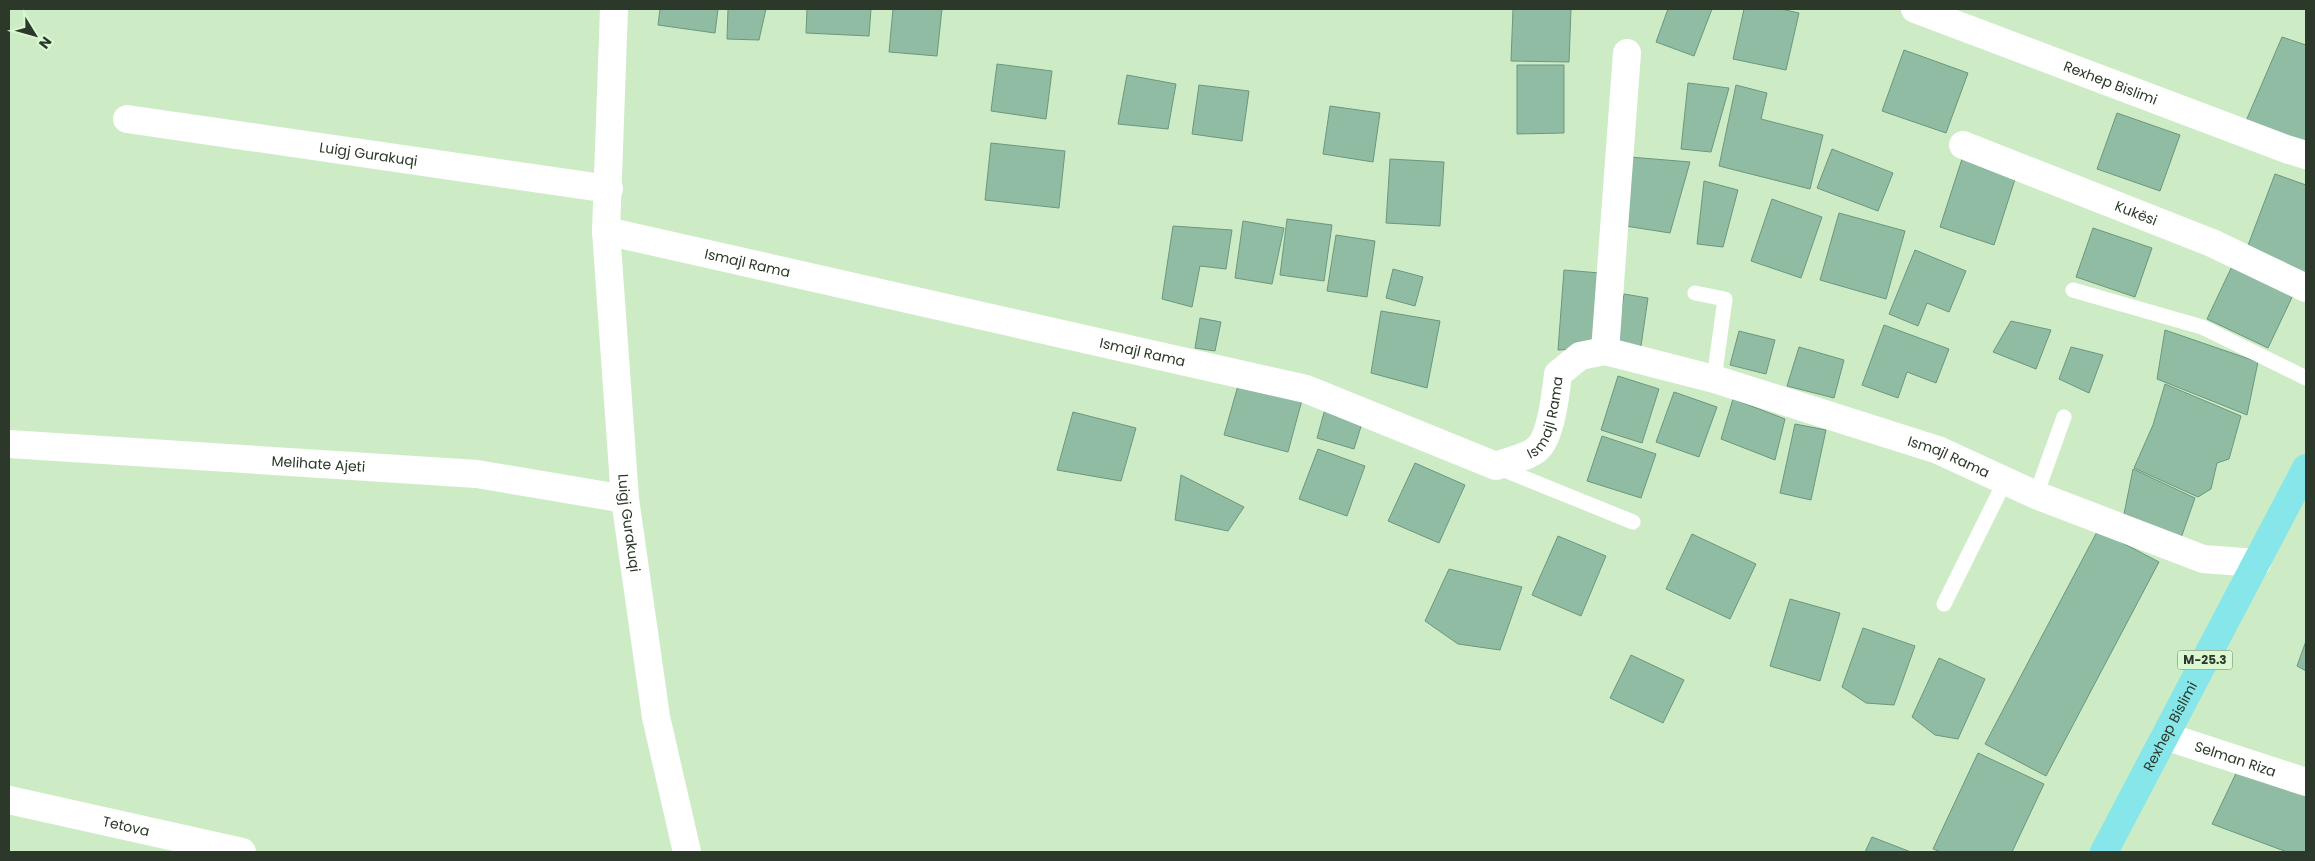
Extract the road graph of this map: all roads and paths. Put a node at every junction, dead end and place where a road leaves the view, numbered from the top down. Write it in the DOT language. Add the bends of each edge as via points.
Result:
graph roads {
  1 [pos="614,9"];
  2 [pos="1915,9"];
  3 [pos="1627,53"];
  4 [pos="127,118"];
  5 [pos="1963,145"];
  6 [pos="2306,155"];
  7 [pos="609,189"];
  8 [pos="606,231"];
  9 [pos="2306,288"];
  10 [pos="2073,290"];
  11 [pos="1695,293"];
  12 [pos="1605,351"];
  13 [pos="2306,378"];
  14 [pos="1714,379"];
  15 [pos="2064,416"];
  16 [pos="9,444"];
  17 [pos="1496,466"];
  18 [pos="2005,481"];
  19 [pos="2302,482"];
  20 [pos="2036,495"];
  21 [pos="625,499"];
  22 [pos="1633,522"];
  23 [pos="2257,564"];
  24 [pos="1944,604"];
  25 [pos="2164,736"];
  26 [pos="2306,782"];
  27 [pos="9,800"];
  28 [pos="242,852"];
  29 [pos="686,852"];
  30 [pos="2104,852"];
  1 -- 7 [label="street, Luigj Gurakuqi"];
  2 -- 6 [label="street, Rexhep Bislimi"];
  3 -- 12 [label="street"];
  4 -- 7 [label="street, Luigj Gurakuqi"];
  5 -- 9 [label="street, Kukësi" via="2212,243"];
  7 -- 8 [label="street, Luigj Gurakuqi"];
  8 -- 17 [label="street, Ismajl Rama" via="1306,389"];
  8 -- 21 [label="street, Luigj Gurakuqi"];
  10 -- 13 [label="lane" via="2202,328"];
  11 -- 14 [label="lane" via="1725,298"];
  12 -- 14 [label="street, Ismajl Rama"];
  12 -- 17 [label="street, Ismajl Rama" via="1580,356 1558,374 1555,400 1544,441 1538,450"];
  14 -- 18 [label="street, Ismajl Rama" via="1938,450"];
  15 -- 20 [label="lane"];
  16 -- 21 [label="street, Melihate Ajeti" via="477,474"];
  17 -- 22 [label="lane"];
  18 -- 20 [label="street, Ismajl Rama"];
  18 -- 24 [label="lane"];
  19 -- 23 [label="main road, Rexhep Bislimi / M-25.3"];
  20 -- 23 [label="street, Ismajl Rama" via="2203,559"];
  21 -- 29 [label="street, Luigj Gurakuqi" via="656,717"];
  23 -- 25 [label="main road, Rexhep Bislimi / M-25.3"];
  25 -- 26 [label="street, Selman Riza"];
  25 -- 30 [label="main road, Rexhep Bislimi / M-25.3"];
  27 -- 28 [label="street, Tetova"];
}
